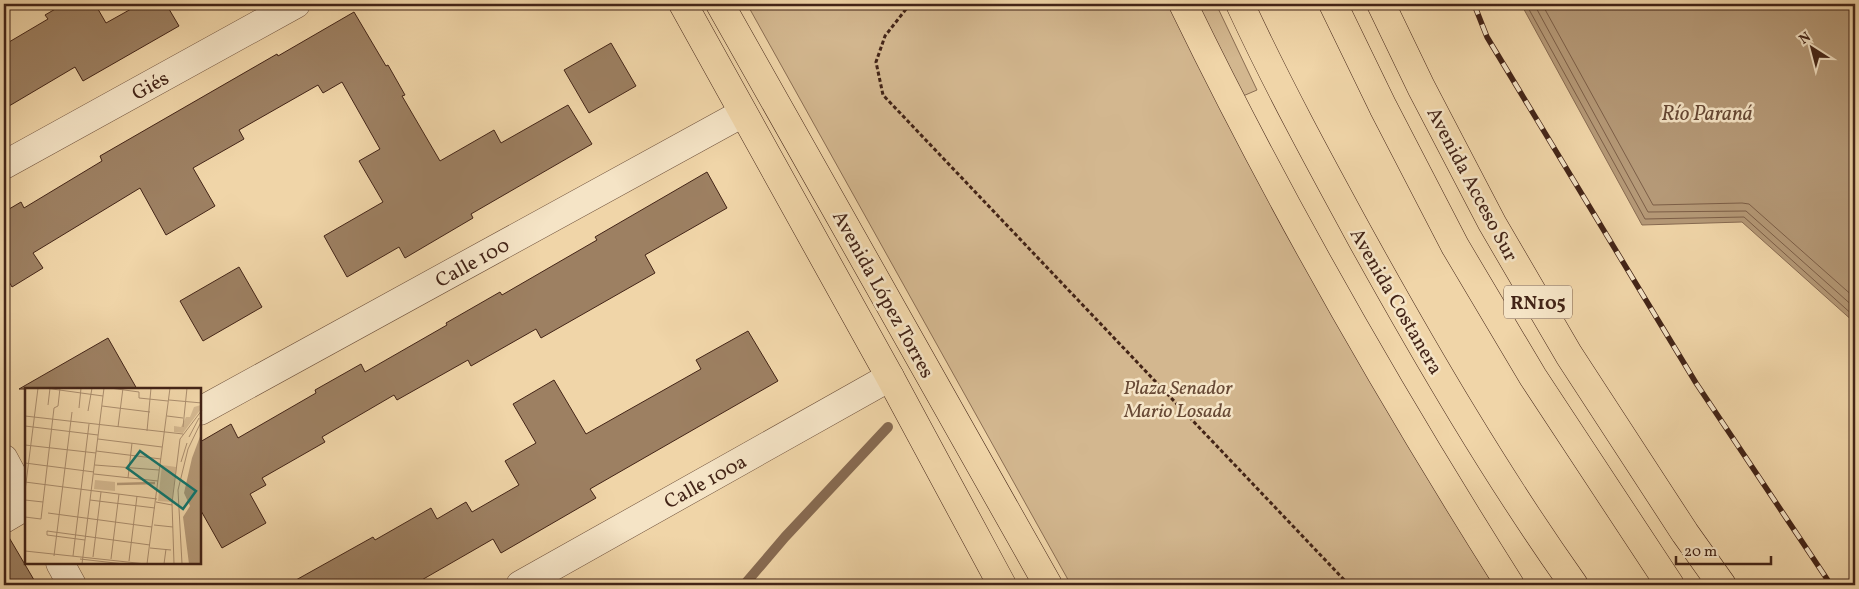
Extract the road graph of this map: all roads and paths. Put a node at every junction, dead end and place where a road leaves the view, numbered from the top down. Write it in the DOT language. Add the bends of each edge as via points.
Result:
graph roads {
  1 [pos="296,4"];
  2 [pos="684,4"];
  3 [pos="720,4"];
  4 [pos="910,4"];
  5 [pos="1183,4"];
  6 [pos="1240,4"];
  7 [pos="1333,4"];
  8 [pos="1381,4"];
  9 [pos="743,112"];
  10 [pos="4,165"];
  11 [pos="890,377"];
  12 [pos="201,410"];
  13 [pos="4,459"];
  14 [pos="25,498"];
  15 [pos="25,507"];
  16 [pos="4,519"];
  17 [pos="61,564"];
  18 [pos="72,585"];
  19 [pos="520,585"];
  20 [pos="1002,585"];
  21 [pos="1048,585"];
  22 [pos="1349,585"];
  23 [pos="1510,585"];
  24 [pos="1574,585"];
  25 [pos="1670,585"];
  26 [pos="1722,585"];
  1 -- 10 [label="street, Giés"];
  2 -- 9 [label="main road, Avenida López Torres"];
  3 -- 21 [label="main road, Avenida López Torres"];
  4 -- 22 [label="path" via="885,36 876,62 883,95"];
  5 -- 23 [label="main road" via="1264,162 1376,366"];
  6 -- 24 [label="main road, Avenida Costanera" via="1311,147 1419,343 1538,535"];
  7 -- 25 [label="main road, RN105" via="1455,246 1533,377"];
  8 -- 26 [label="main road, Avenida Acceso Sur / RN105" via="1492,224 1569,355"];
  9 -- 11 [label="main road, Avenida López Torres"];
  9 -- 12 [label="street, Calle 100"];
  11 -- 19 [label="street, Calle 100a"];
  11 -- 20 [label="main road, Avenida López Torres"];
  13 -- 14 [label="street"];
  15 -- 16 [label="street"];
  17 -- 18 [label="street"];
}
